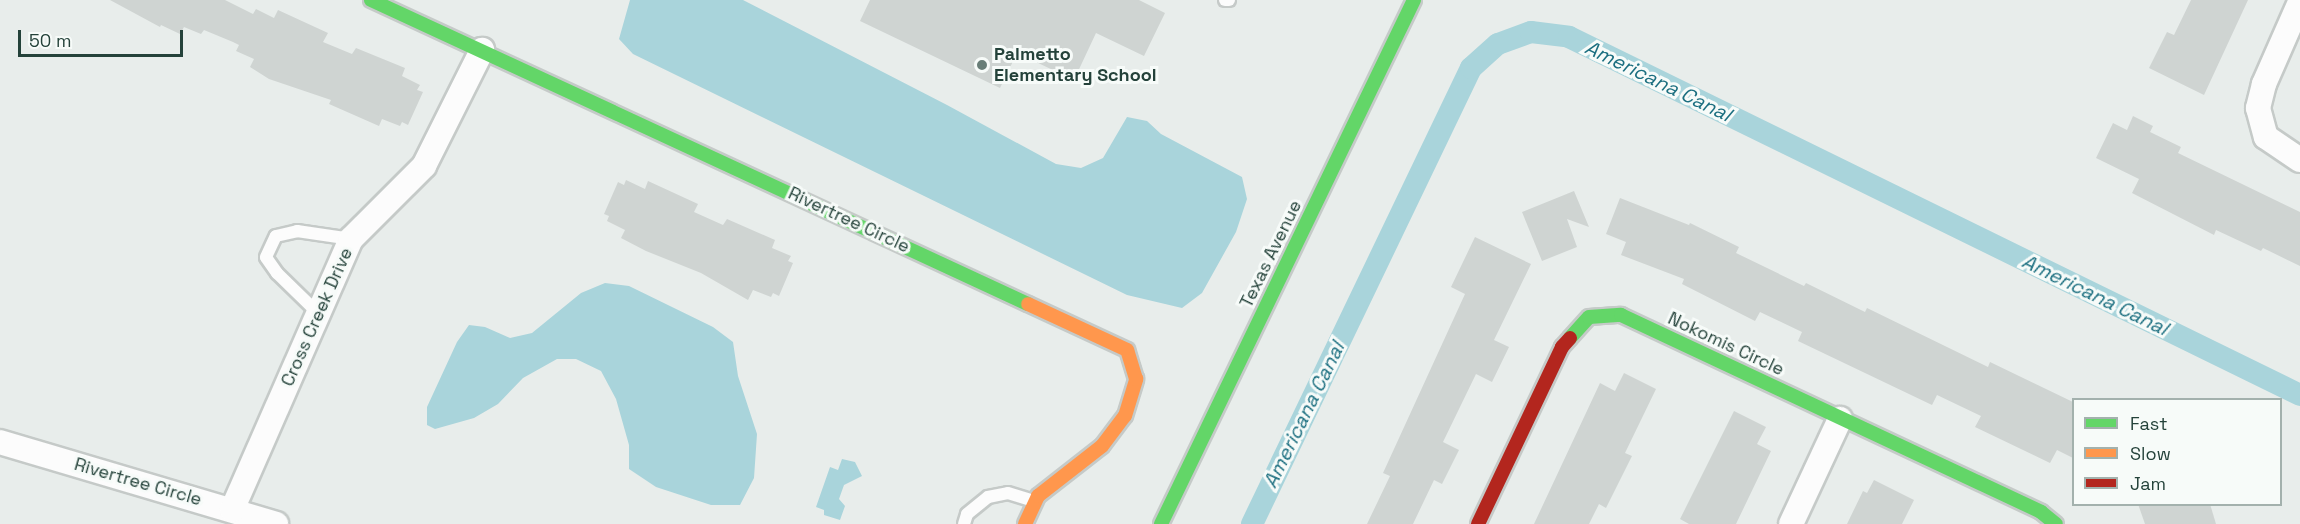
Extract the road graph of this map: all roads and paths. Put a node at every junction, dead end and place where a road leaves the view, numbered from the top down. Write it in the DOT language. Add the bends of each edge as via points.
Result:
graph roads {
  1 [pos="371,0"];
  2 [pos="1414,0"];
  3 [pos="2300,2"];
  4 [pos="482,50"];
  5 [pos="2300,160"];
  6 [pos="351,239"];
  7 [pos="318,313"];
  8 [pos="1840,419"];
  9 [pos="0,442"];
  10 [pos="1036,501"];
  11 [pos="232,510"];
  12 [pos="276,524"];
  13 [pos="964,524"];
  14 [pos="1025,524"];
  15 [pos="1161,524"];
  16 [pos="1478,524"];
  17 [pos="1791,524"];
  18 [pos="2056,524"];
  1 -- 4 [label="street, Rivertree Circle"];
  2 -- 15 [label="street, Texas Avenue"];
  3 -- 5 [label="street" via="2264,84 2258,108 2266,137"];
  4 -- 6 [label="street, Cross Creek Drive" via="424,166"];
  4 -- 10 [label="street, Rivertree Circle" via="1127,350 1136,379 1125,416 1102,446"];
  6 -- 7 [label="street, Cross Creek Drive"];
  6 -- 7 [label="lane" via="297,231 276,236 266,256"];
  7 -- 11 [label="street, Cross Creek Drive"];
  8 -- 16 [label="street, Nokomis Circle" via="1622,315 1589,317 1562,347"];
  8 -- 17 [label="street"];
  8 -- 18 [label="street, Nokomis Circle" via="2041,512"];
  9 -- 11 [label="street, Rivertree Circle"];
  10 -- 13 [label="lane" via="1008,493 988,497 967,514"];
  10 -- 14 [label="street, Rivertree Circle"];
  11 -- 12 [label="street, Rivertree Circle"];
}
